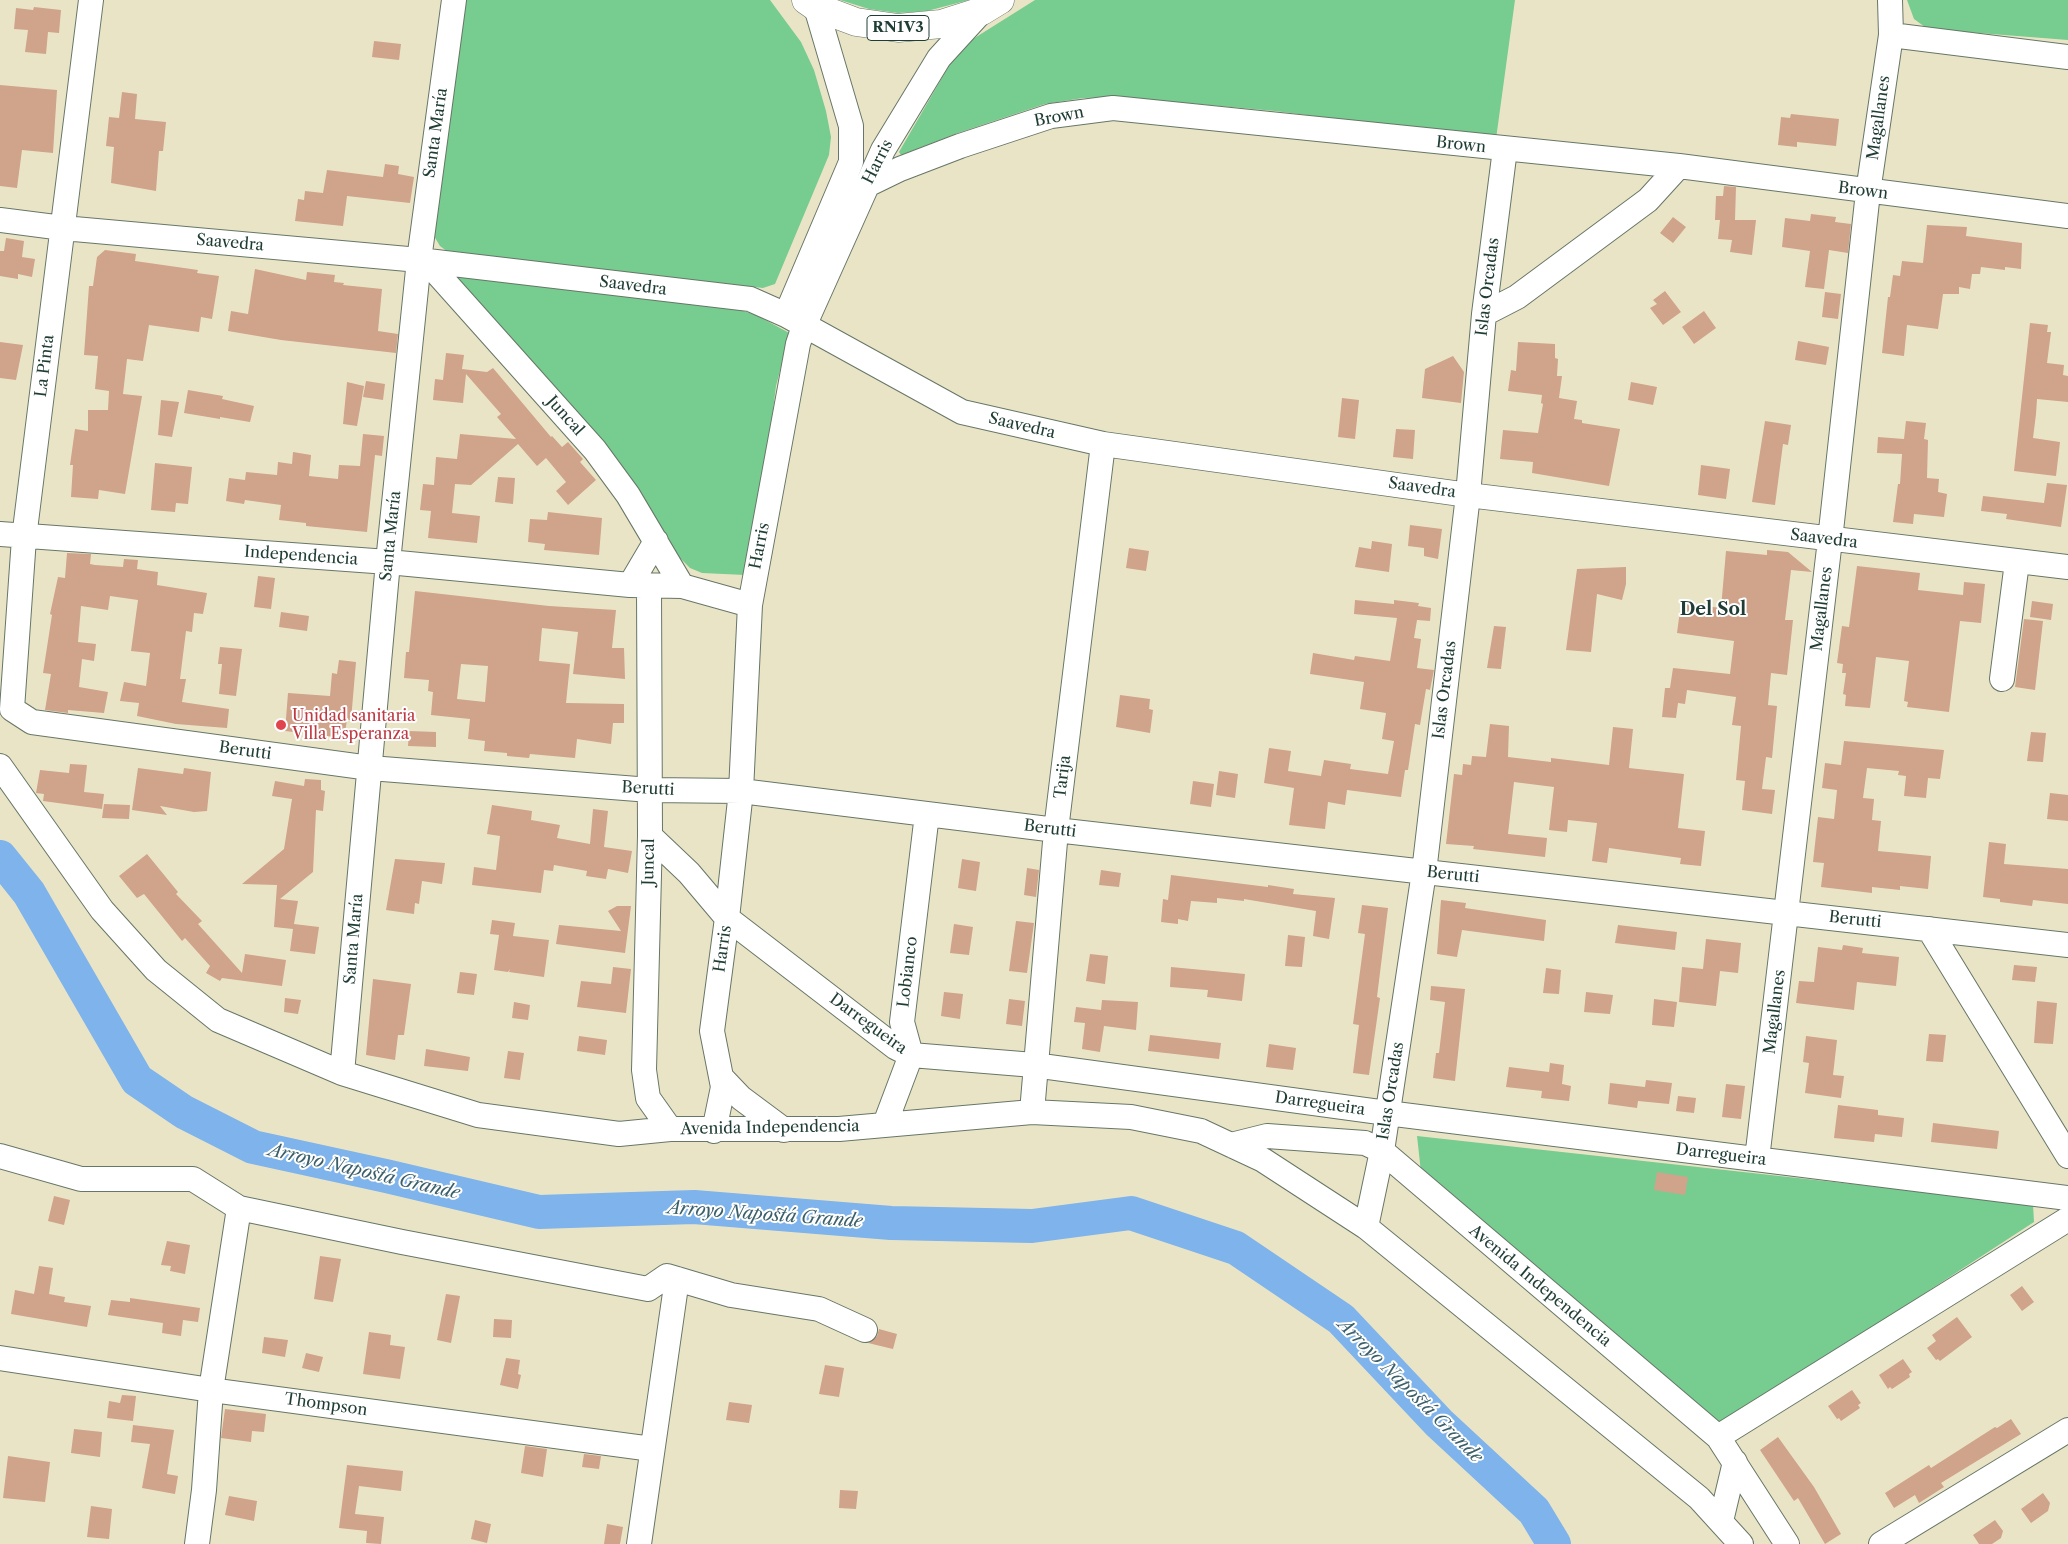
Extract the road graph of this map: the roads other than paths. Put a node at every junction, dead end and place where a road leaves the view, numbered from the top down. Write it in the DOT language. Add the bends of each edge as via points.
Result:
graph roads {
  1 [pos="91,0"];
  2 [pos="454,0"];
  3 [pos="1890,0"];
  4 [pos="811,3"];
  5 [pos="991,5"];
  6 [pos="1891,35"];
  7 [pos="2068,57"];
  8 [pos="1505,150"];
  9 [pos="1679,166"];
  10 [pos="865,186"];
  11 [pos="1868,192"];
  12 [pos="2068,216"];
  13 [pos="0,220"];
  14 [pos="62,228"];
  15 [pos="423,261"];
  16 [pos="1484,314"];
  17 [pos="795,320"];
  18 [pos="1104,444"];
  19 [pos="1468,495"];
  20 [pos="0,534"];
  21 [pos="24,538"];
  22 [pos="1830,540"];
  23 [pos="656,541"];
  24 [pos="388,562"];
  25 [pos="2017,562"];
  26 [pos="2068,567"];
  27 [pos="639,586"];
  28 [pos="682,586"];
  29 [pos="750,605"];
  30 [pos="2002,679"];
  31 [pos="6,707"];
  32 [pos="32,722"];
  33 [pos="0,766"];
  34 [pos="370,768"];
  35 [pos="650,790"];
  36 [pos="741,791"];
  37 [pos="927,814"];
  38 [pos="1056,830"];
  39 [pos="650,836"];
  40 [pos="1424,872"];
  41 [pos="1786,912"];
  42 [pos="727,918"];
  43 [pos="1929,929"];
  44 [pos="2068,946"];
  45 [pos="911,1055"];
  46 [pos="1034,1065"];
  47 [pos="342,1073"];
  48 [pos="721,1077"];
  49 [pos="1032,1112"];
  50 [pos="1387,1113"];
  51 [pos="885,1124"];
  52 [pos="670,1129"];
  53 [pos="784,1130"];
  54 [pos="714,1131"];
  55 [pos="1231,1145"];
  56 [pos="1382,1152"];
  57 [pos="0,1156"];
  58 [pos="2068,1156"];
  59 [pos="1757,1159"];
  60 [pos="2068,1198"];
  61 [pos="240,1208"];
  62 [pos="2068,1219"];
  63 [pos="1366,1227"];
  64 [pos="676,1279"];
  65 [pos="865,1330"];
  66 [pos="0,1358"];
  67 [pos="211,1390"];
  68 [pos="2068,1430"];
  69 [pos="1718,1436"];
  70 [pos="652,1449"];
  71 [pos="1735,1462"];
  72 [pos="1721,1521"];
  73 [pos="197,1544"];
  74 [pos="639,1544"];
  75 [pos="1741,1544"];
  76 [pos="1787,1544"];
  77 [pos="1881,1544"];
  1 -- 14 [label="street, La Pinta"];
  2 -- 15 [label="street, Santa María"];
  3 -- 6 [label="street, Magallanes"];
  4 -- 5 [label="main road, RN1V3" via="856,22 898,28 941,24"];
  4 -- 17 [label="street, Harris" via="847,111 853,144 851,162"];
  5 -- 10 [label="street, Harris" via="939,58 903,115"];
  6 -- 7 [label="street"];
  6 -- 11 [label="street, Magallanes"];
  8 -- 9 [label="street, Brown"];
  8 -- 10 [label="street, Brown" via="1112,108 1051,116 960,146"];
  8 -- 16 [label="street, Islas Orcadas"];
  9 -- 11 [label="street, Brown"];
  9 -- 16 [label="street" via="1648,200 1517,298"];
  10 -- 17 [label="street, Harris"];
  11 -- 12 [label="street, Brown"];
  11 -- 22 [label="street, Magallanes"];
  13 -- 14 [label="street, Saavedra"];
  14 -- 15 [label="street, Saavedra"];
  14 -- 21 [label="street, La Pinta"];
  15 -- 17 [label="street, Saavedra" via="750,299"];
  15 -- 23 [label="street, Juncal" via="595,450"];
  15 -- 24 [label="street, Santa María"];
  16 -- 19 [label="street, Islas Orcadas"];
  17 -- 18 [label="street, Saavedra" via="962,412"];
  17 -- 29 [label="street, Harris" via="796,354"];
  18 -- 19 [label="street, Saavedra"];
  18 -- 38 [label="street, Tarija"];
  19 -- 22 [label="street, Saavedra"];
  19 -- 40 [label="street, Islas Orcadas"];
  20 -- 21 [label="street, Independencia"];
  21 -- 24 [label="street, Independencia"];
  21 -- 31 [label="street, La Pinta"];
  22 -- 25 [label="street, Saavedra"];
  22 -- 41 [label="street, Magallanes"];
  23 -- 27 [label="street"];
  23 -- 28 [label="street, Juncal"];
  24 -- 27 [label="street, Independencia"];
  24 -- 34 [label="street, Santa María"];
  25 -- 26 [label="street, Saavedra"];
  25 -- 30 [label="street"];
  27 -- 28 [label="street, Independencia"];
  27 -- 35 [label="street, Juncal"];
  28 -- 29 [label="street, Independencia"];
  29 -- 36 [label="street, Harris"];
  31 -- 32 [label="street, La Pinta"];
  32 -- 34 [label="street, Berutti"];
  33 -- 47 [label="street, Avenida Independencia" via="102,910 156,970 218,1020"];
  34 -- 35 [label="street, Berutti"];
  34 -- 47 [label="street, Santa María"];
  35 -- 36 [label="street, Berutti"];
  35 -- 39 [label="street, Juncal"];
  36 -- 37 [label="street, Berutti"];
  36 -- 42 [label="street, Harris"];
  37 -- 38 [label="street, Berutti"];
  37 -- 45 [label="street, Lobianco" via="902,1022"];
  38 -- 40 [label="street, Berutti"];
  38 -- 46 [label="street, Tarija"];
  39 -- 42 [label="street, Darregueira" via="689,873"];
  39 -- 52 [label="street, Juncal" via="644,1070 648,1098"];
  40 -- 41 [label="street, Berutti"];
  40 -- 50 [label="street, Islas Orcadas"];
  41 -- 43 [label="street, Berutti"];
  41 -- 59 [label="street, Magallanes"];
  42 -- 45 [label="street, Darregueira" via="894,1046"];
  42 -- 48 [label="street, Harris" via="712,1031"];
  43 -- 44 [label="street, Berutti"];
  43 -- 58 [label="street"];
  45 -- 46 [label="street, Darregueira"];
  45 -- 51 [label="street"];
  46 -- 49 [label="street, Tarija"];
  46 -- 50 [label="street, Darregueira"];
  47 -- 52 [label="street, Avenida Independencia" via="478,1115 619,1134"];
  48 -- 53 [label="street" via="741,1098"];
  48 -- 54 [label="street, Harris" via="723,1086"];
  49 -- 51 [label="street, Avenida Independencia"];
  49 -- 55 [label="street, Avenida Independencia" via="1130,1117 1201,1131"];
  50 -- 56 [label="street, Islas Orcadas"];
  50 -- 59 [label="street, Darregueira"];
  51 -- 53 [label="street, Avenida Independencia"];
  52 -- 54 [label="street, Avenida Independencia"];
  53 -- 54 [label="street, Avenida Independencia"];
  55 -- 56 [label="street, Avenida Independencia" via="1267,1136 1365,1143"];
  55 -- 63 [label="street, Avenida Independencia" via="1263,1160"];
  56 -- 63 [label="street, Islas Orcadas"];
  56 -- 69 [label="street, Avenida Independencia"];
  57 -- 61 [label="street" via="81,1179 193,1179"];
  59 -- 60 [label="street, Darregueira"];
  61 -- 64 [label="street" via="648,1289 667,1276"];
  61 -- 67 [label="street"];
  62 -- 69 [label="street"];
  63 -- 72 [label="street, Avenida Independencia" via="1700,1498"];
  64 -- 65 [label="street" via="731,1295 818,1309"];
  64 -- 70 [label="street"];
  66 -- 67 [label="street, Thompson"];
  67 -- 70 [label="street, Thompson"];
  67 -- 73 [label="street"];
  68 -- 77 [label="street"];
  69 -- 71 [label="street, Avenida Independencia"];
  70 -- 74 [label="street"];
  71 -- 72 [label="street"];
  71 -- 76 [label="street, Avenida Independencia"];
  72 -- 75 [label="street, Avenida Independencia"];
}
